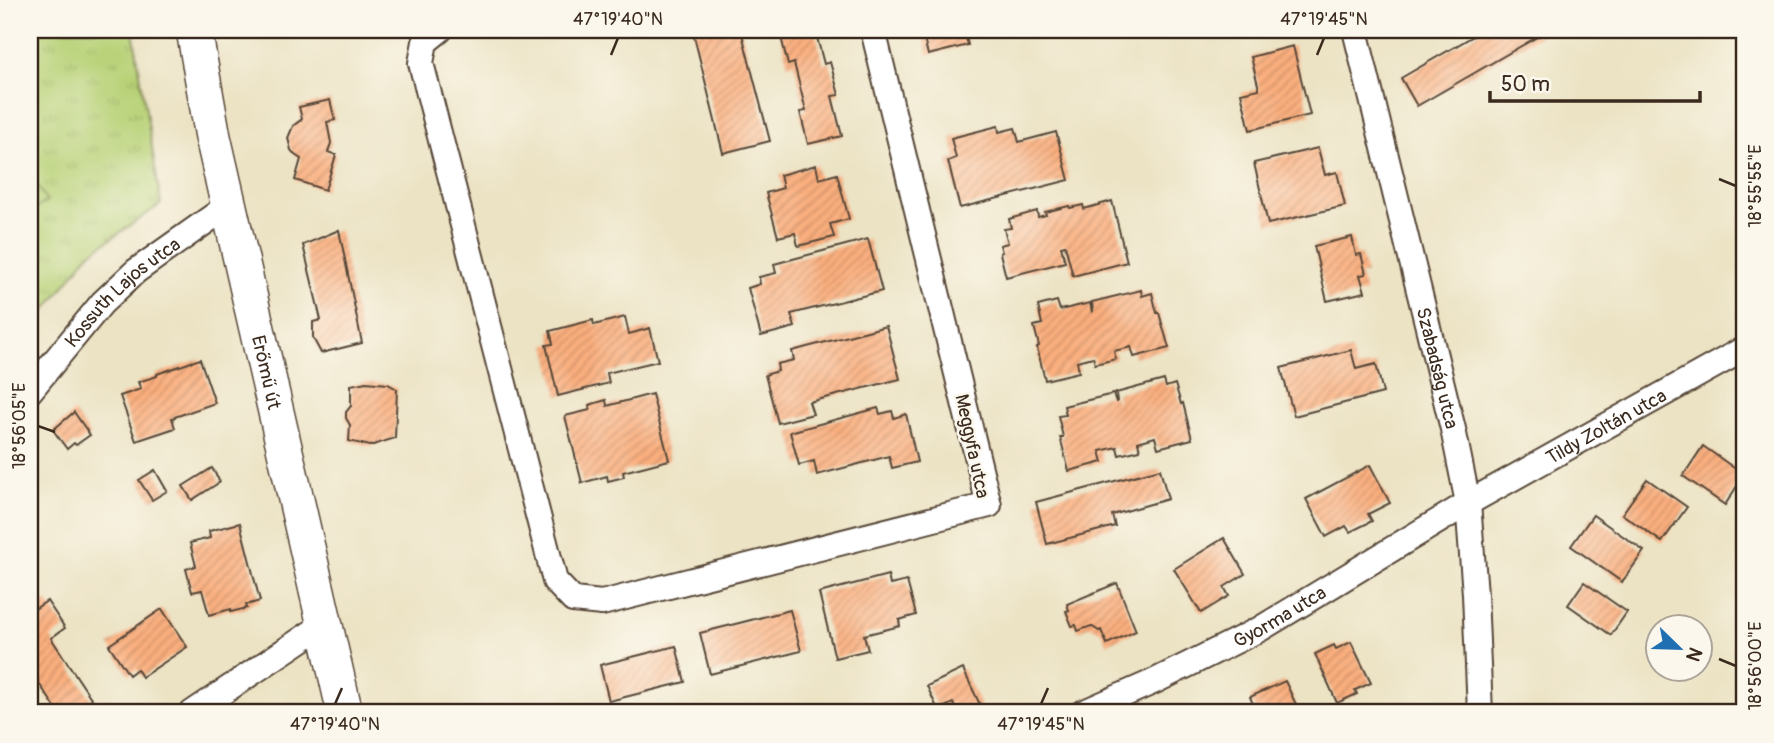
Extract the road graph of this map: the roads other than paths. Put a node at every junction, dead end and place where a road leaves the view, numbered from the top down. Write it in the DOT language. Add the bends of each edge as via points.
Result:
graph roads {
  1 [pos="194,30"];
  2 [pos="440,30"];
  3 [pos="873,30"];
  4 [pos="1355,30"];
  5 [pos="229,205"];
  6 [pos="1744,349"];
  7 [pos="30,391"];
  8 [pos="1468,503"];
  9 [pos="323,625"];
  10 [pos="192,713"];
  11 [pos="345,713"];
  12 [pos="1082,713"];
  13 [pos="1480,713"];
  1 -- 5 [label="street, Erőmű út"];
  2 -- 3 [label="street, Meggyfa utca" via="425,42 421,63 555,581 573,600 602,603 989,505"];
  4 -- 8 [label="street, Szabadság utca"];
  5 -- 7 [label="street, Kossuth Lajos utca" via="136,271 102,303"];
  5 -- 9 [label="street, Erőmű út"];
  6 -- 8 [label="street, Tildy Zoltán utca"];
  8 -- 12 [label="street, Gyorma utca" via="1260,629"];
  8 -- 13 [label="street, Szabadság utca"];
  9 -- 10 [label="street"];
  9 -- 11 [label="street, Erőmű út"];
}
